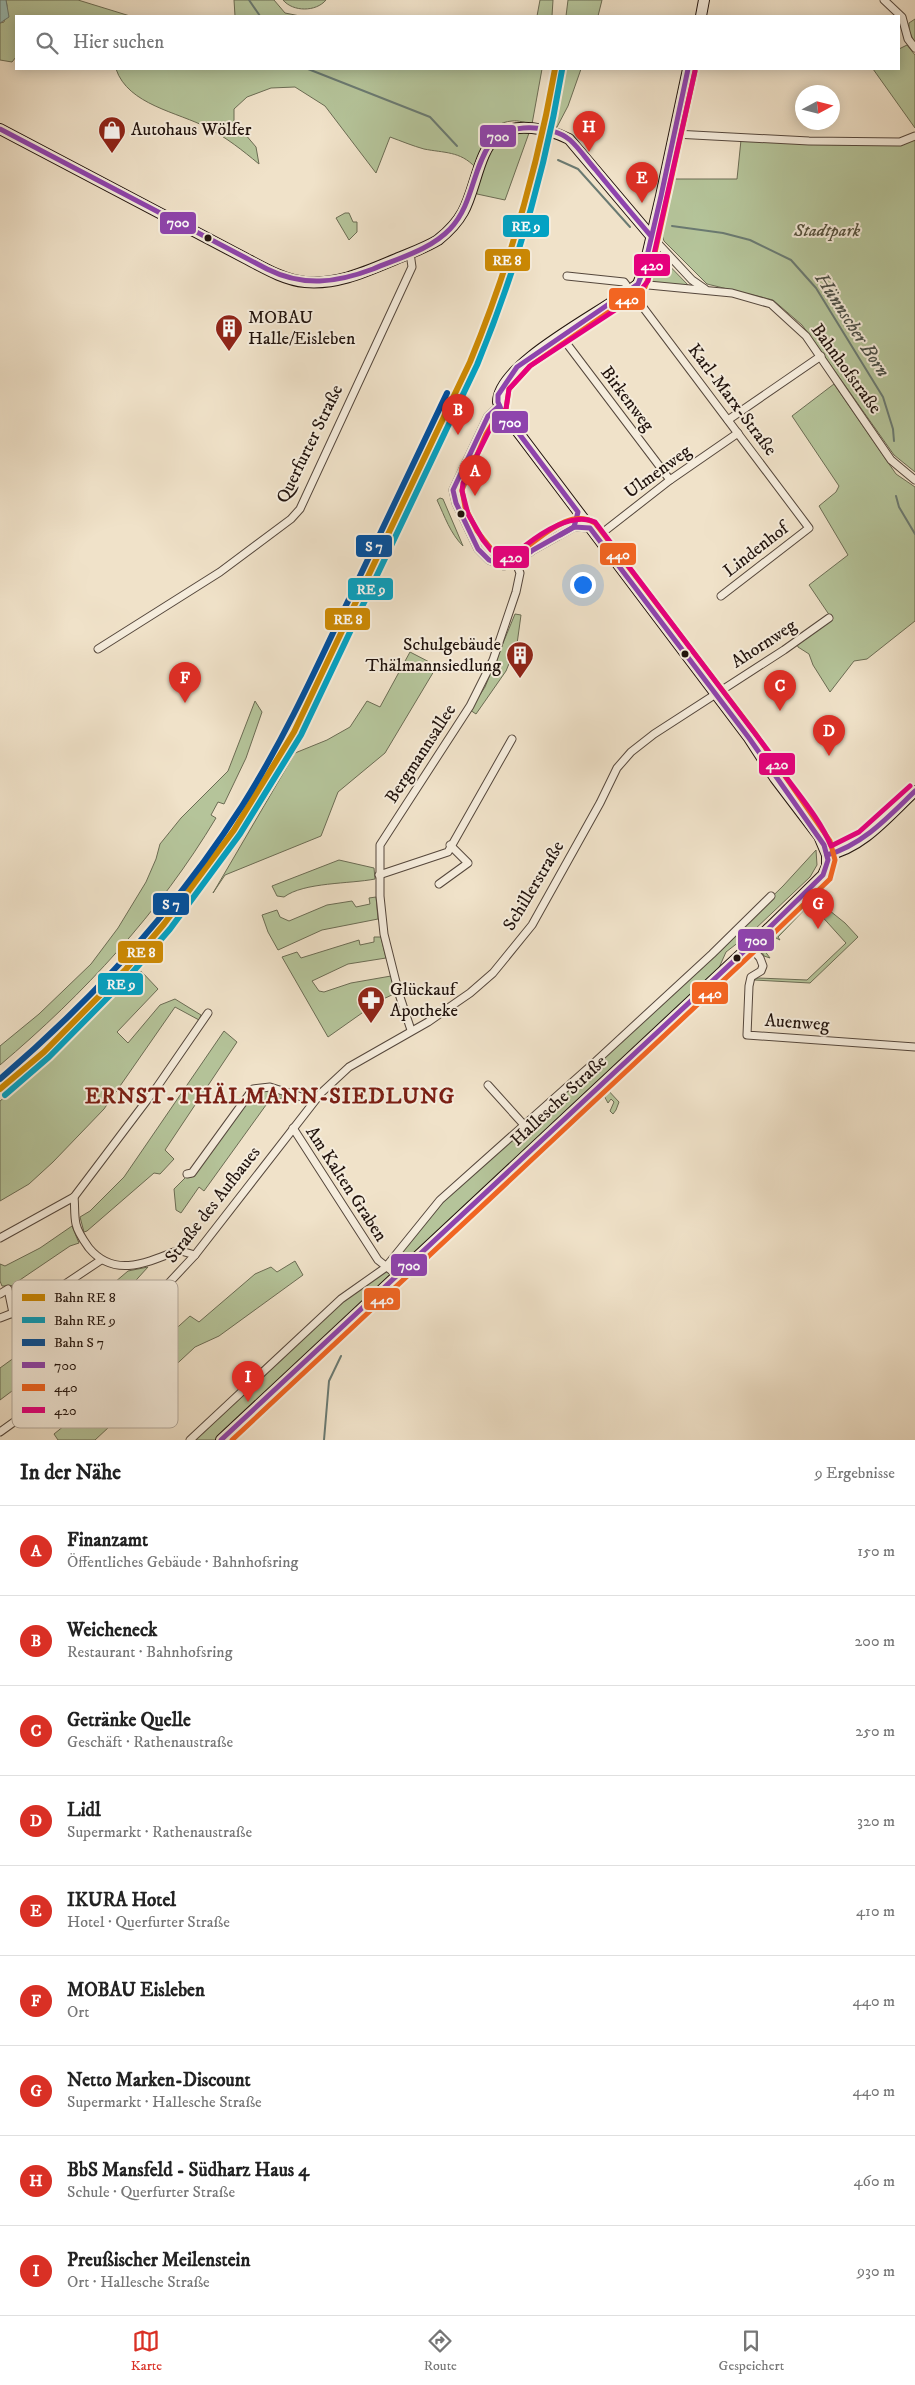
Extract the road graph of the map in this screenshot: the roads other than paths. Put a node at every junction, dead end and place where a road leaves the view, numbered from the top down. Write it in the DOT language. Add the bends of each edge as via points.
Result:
graph roads {
  1 [pos="704,0"];
  2 [pos="884,0"];
  3 [pos="701,15"];
  4 [pos="900,15"];
  5 [pos="900,15"];
  6 [pos="915,48"];
  7 [pos="688,70"];
  8 [pos="0,129"];
  9 [pos="675,134"];
  10 [pos="915,136"];
  11 [pos="651,236"];
  12 [pos="410,253"];
  13 [pos="567,276"];
  14 [pos="634,287"];
  15 [pos="708,290"];
  16 [pos="561,336"];
  17 [pos="821,356"];
  18 [pos="499,406"];
  19 [pos="728,420"];
  20 [pos="738,433"];
  21 [pos="670,480"];
  22 [pos="915,480"];
  23 [pos="578,512"];
  24 [pos="574,527"];
  25 [pos="590,528"];
  26 [pos="809,528"];
  27 [pos="597,537"];
  28 [pos="516,564"];
  29 [pos="721,596"];
  30 [pos="830,618"];
  31 [pos="98,649"];
  32 [pos="714,694"];
  33 [pos="512,739"];
  34 [pos="915,792"];
  35 [pos="450,845"];
  36 [pos="827,855"];
  37 [pos="379,875"];
  38 [pos="439,884"];
  39 [pos="771,896"];
  40 [pos="750,945"];
  41 [pos="208,1013"];
  42 [pos="412,1030"];
  43 [pos="915,1047"];
  44 [pos="488,1085"];
  45 [pos="328,1086"];
  46 [pos="314,1101"];
  47 [pos="525,1126"];
  48 [pos="292,1128"];
  49 [pos="187,1174"];
  50 [pos="74,1197"];
  51 [pos="0,1238"];
  52 [pos="195,1255"];
  53 [pos="102,1260"];
  54 [pos="386,1268"];
  55 [pos="397,1275"];
  56 [pos="70,1280"];
  57 [pos="172,1280"];
  58 [pos="0,1294"];
  59 [pos="12,1304"];
  60 [pos="12,1423"];
  61 [pos="0,1432"];
  62 [pos="190,1440"];
  63 [pos="221,1440"];
  1 -- 3 [label="main road"];
  2 -- 5 [label="street"];
  4 -- 6 [label="street" via="908,40"];
  7 -- 9 [label="main road"];
  8 -- 12 [label="main road" via="240,256 292,279 338,280"];
  9 -- 10 [label="street" via="900,142"];
  9 -- 11 [label="main road"];
  11 -- 12 [label="main road" via="569,139 551,132 518,127 506,130 490,144 468,202 455,223 433,243"];
  11 -- 14 [label="main road" via="644,269"];
  11 -- 15 [label="street, Bahnhofstraße" via="692,280"];
  12 -- 31 [label="street, Querfurter Straße" via="412,267 300,509 220,572"];
  13 -- 14 [label="street" via="617,280"];
  14 -- 15 [label="street, Bahnhofstraße"];
  14 -- 16 [label="main road"];
  14 -- 19 [label="street, Karl-Marx-Straße"];
  15 -- 17 [label="street, Bahnhofstraße" via="772,304 806,336"];
  16 -- 18 [label="main road" via="512,372 498,394"];
  16 -- 21 [label="street, Birkenweg"];
  17 -- 19 [label="street"];
  17 -- 22 [label="street, Bahnhofstraße" via="890,460"];
  18 -- 23 [label="main road"];
  18 -- 28 [label="street" via="488,416 456,481 454,494 478,549 489,560 504,566"];
  19 -- 20 [label="street, Karl-Marx-Straße"];
  20 -- 21 [label="street, Ulmenweg"];
  20 -- 26 [label="street, Karl-Marx-Straße"];
  21 -- 27 [label="street, Ulmenweg"];
  23 -- 24 [label="street"];
  23 -- 25 [label="main road"];
  24 -- 25 [label="street"];
  24 -- 28 [label="street" via="533,550"];
  25 -- 27 [label="main road"];
  26 -- 29 [label="street, Lindenhof"];
  27 -- 32 [label="main road"];
  28 -- 37 [label="street, Bergmannsallee" via="520,573 516,592 493,660 470,706 380,845"];
  30 -- 32 [label="street, Ahornweg"];
  32 -- 36 [label="main road" via="816,831"];
  32 -- 42 [label="street, Schillerstraße" via="631,752 617,768 532,925 493,973 476,988"];
  33 -- 35 [label="street"];
  34 -- 36 [label="main road" via="857,844"];
  35 -- 37 [label="street" via="448,852"];
  35 -- 38 [label="street" via="468,863"];
  36 -- 40 [label="main road, Hallesche Straße" via="827,866 821,878"];
  37 -- 42 [label="street, Bergmannsallee" via="387,952"];
  39 -- 47 [label="street, Hallesche Straße" via="712,955"];
  40 -- 43 [label="street, Auenweg" via="763,966 751,977 747,1035"];
  40 -- 55 [label="main road, Hallesche Straße"];
  41 -- 50 [label="street"];
  42 -- 45 [label="street, Schillerstraße" via="349,1067"];
  44 -- 47 [label="street"];
  45 -- 46 [label="street, Straße des Aufbaues"];
  46 -- 48 [label="street, Straße des Aufbaues"];
  46 -- 49 [label="street" via="270,1087 253,1090 192,1173"];
  47 -- 54 [label="street, Hallesche Straße" via="440,1200"];
  48 -- 52 [label="street, Straße des Aufbaues"];
  48 -- 54 [label="street, Am Kalten Graben"];
  50 -- 51 [label="street"];
  50 -- 53 [label="street" via="79,1232"];
  52 -- 53 [label="street" via="174,1252 129,1266"];
  52 -- 57 [label="street, Straße des Aufbaues"];
  53 -- 56 [label="street"];
  54 -- 55 [label="street, Am Kalten Graben"];
  54 -- 62 [label="street, Hallesche Straße" via="341,1299"];
  55 -- 63 [label="main road, Hallesche Straße"];
  58 -- 59 [label="street" via="8,1289"];
  60 -- 61 [label="street, Straße des Aufbaues"];
}
